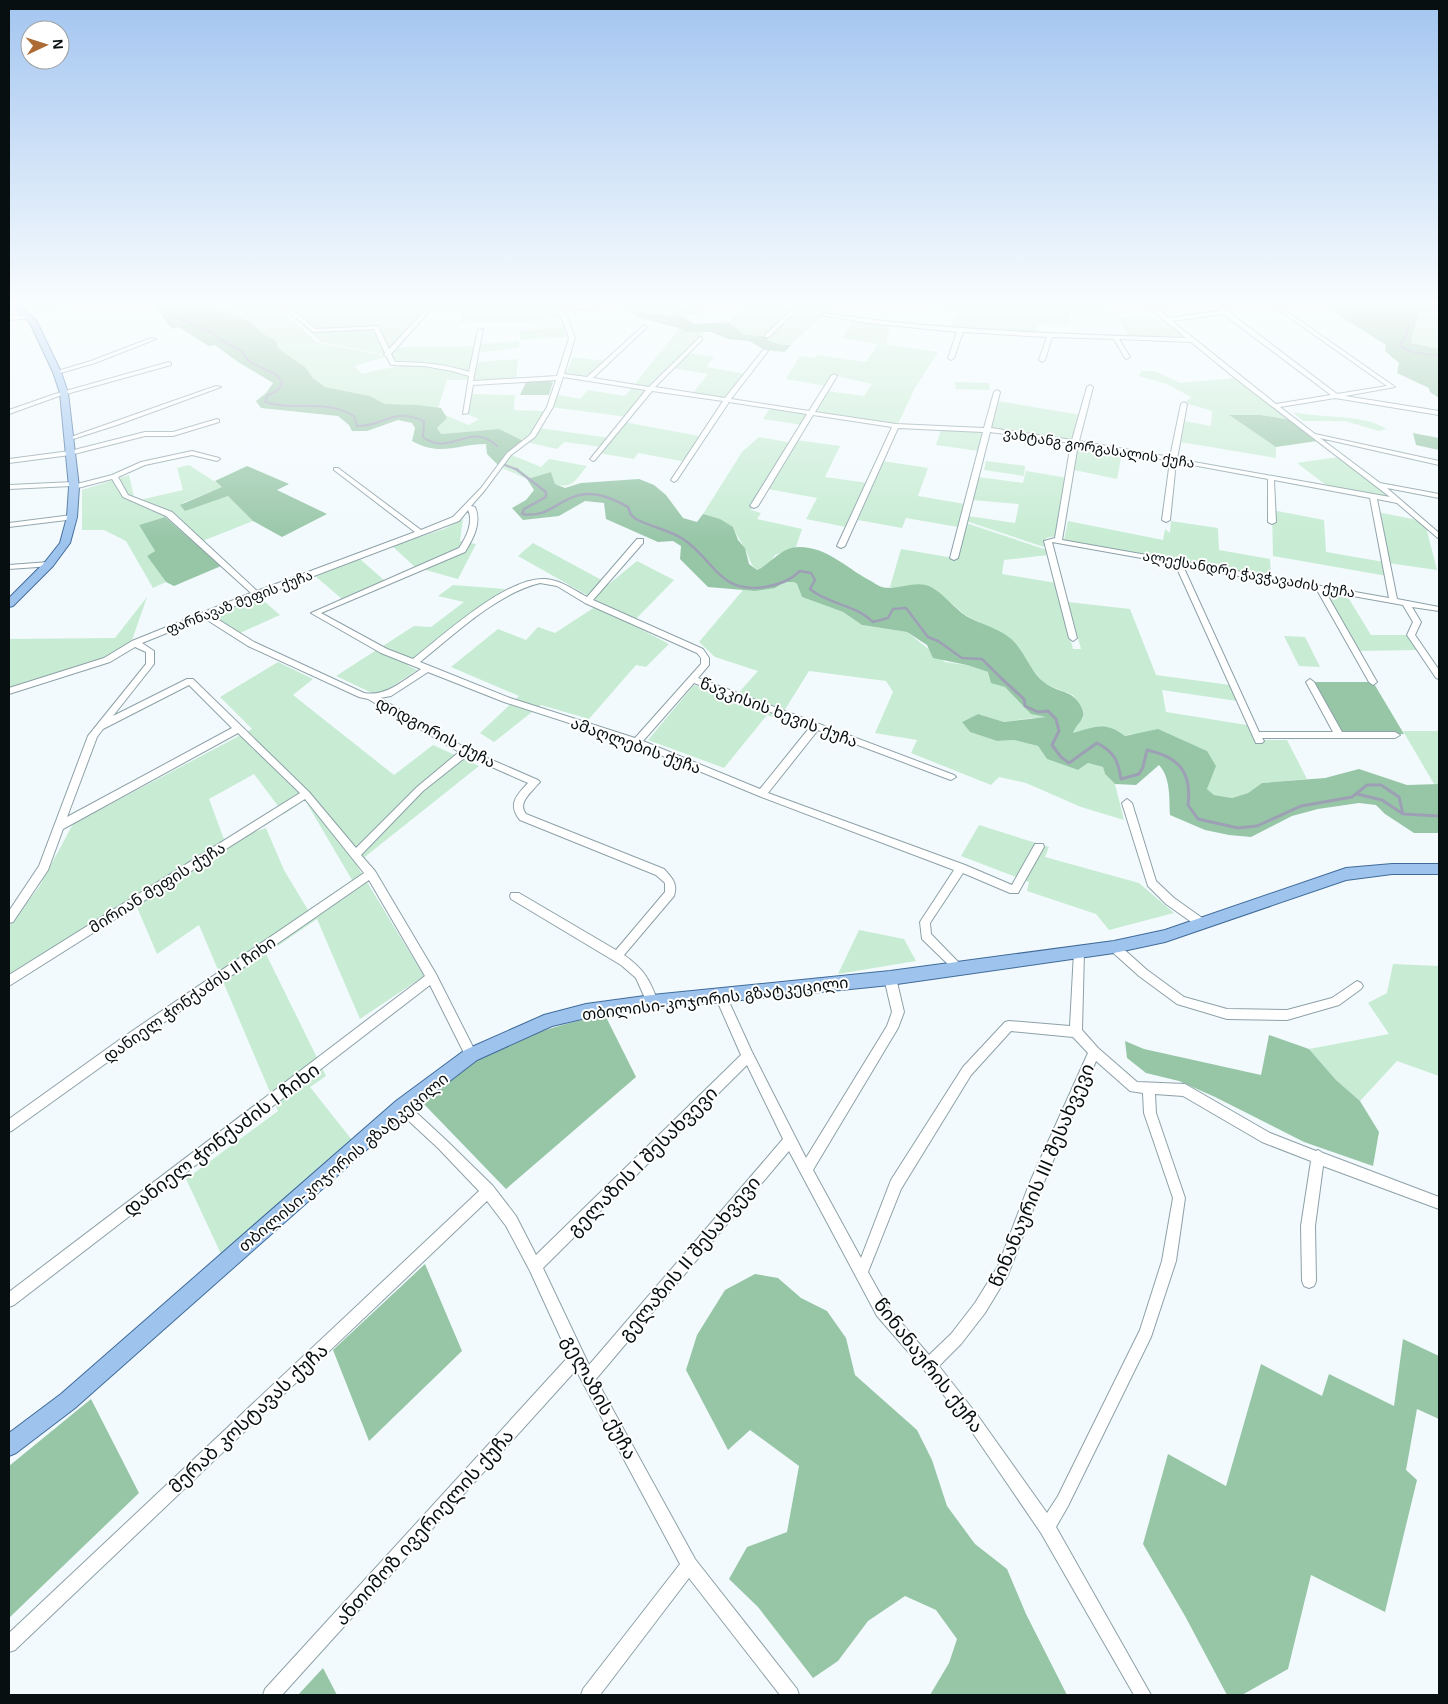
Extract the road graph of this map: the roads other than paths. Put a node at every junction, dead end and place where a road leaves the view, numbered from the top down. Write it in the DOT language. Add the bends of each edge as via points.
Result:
graph roads {
  1 [pos="61,383"];
  2 [pos="102,383"];
  3 [pos="470,383"];
  4 [pos="476,383"];
  5 [pos="558,383"];
  6 [pos="613,383"];
  7 [pos="656,383"];
  8 [pos="741,383"];
  9 [pos="830,383"];
  10 [pos="1245,383"];
  11 [pos="1318,383"];
  12 [pos="1386,383"];
  13 [pos="218,387"];
  14 [pos="1090,387"];
  15 [pos="651,388"];
  16 [pos="997,392"];
  17 [pos="64,393"];
  18 [pos="1337,397"];
  19 [pos="727,400"];
  20 [pos="1184,404"];
  21 [pos="1275,406"];
  22 [pos="9,412"];
  23 [pos="465,413"];
  24 [pos="810,413"];
  25 [pos="1439,413"];
  26 [pos="218,421"];
  27 [pos="896,426"];
  28 [pos="988,430"];
  29 [pos="1314,435"];
  30 [pos="68,439"];
  31 [pos="1075,442"];
  32 [pos="70,453"];
  33 [pos="217,459"];
  34 [pos="593,459"];
  35 [pos="1172,460"];
  36 [pos="9,461"];
  37 [pos="1439,462"];
  38 [pos="336,469"];
  39 [pos="114,476"];
  40 [pos="1271,478"];
  41 [pos="674,480"];
  42 [pos="1377,484"];
  43 [pos="74,485"];
  44 [pos="9,487"];
  45 [pos="1373,496"];
  46 [pos="1439,496"];
  47 [pos="1399,501"];
  48 [pos="754,506"];
  49 [pos="466,507"];
  50 [pos="72,517"];
  51 [pos="1166,520"];
  52 [pos="1272,522"];
  53 [pos="9,525"];
  54 [pos="421,533"];
  55 [pos="1439,536"];
  56 [pos="1058,540"];
  57 [pos="640,541"];
  58 [pos="841,546"];
  59 [pos="954,558"];
  60 [pos="1178,562"];
  61 [pos="49,564"];
  62 [pos="9,567"];
  63 [pos="1319,587"];
  64 [pos="256,594"];
  65 [pos="1393,600"];
  66 [pos="588,601"];
  67 [pos="1405,602"];
  68 [pos="9,604"];
  69 [pos="1439,609"];
  70 [pos="205,615"];
  71 [pos="1073,638"];
  72 [pos="135,643"];
  73 [pos="414,663"];
  74 [pos="428,668"];
  75 [pos="1439,676"];
  76 [pos="693,679"];
  77 [pos="1310,682"];
  78 [pos="1373,682"];
  79 [pos="9,691"];
  80 [pos="371,697"];
  81 [pos="816,726"];
  82 [pos="100,727"];
  83 [pos="239,728"];
  84 [pos="1339,735"];
  85 [pos="1395,735"];
  86 [pos="637,742"];
  87 [pos="466,752"];
  88 [pos="951,777"];
  89 [pos="306,794"];
  90 [pos="762,794"];
  91 [pos="1127,803"];
  92 [pos="60,826"];
  93 [pos="1039,847"];
  94 [pos="355,855"];
  95 [pos="961,868"];
  96 [pos="1439,869"];
  97 [pos="371,874"];
  98 [pos="515,896"];
  99 [pos="9,919"];
  100 [pos="1201,923"];
  101 [pos="1114,947"];
  102 [pos="1079,952"];
  103 [pos="616,956"];
  104 [pos="958,968"];
  105 [pos="432,977"];
  106 [pos="890,978"];
  107 [pos="9,980"];
  108 [pos="1357,986"];
  109 [pos="721,996"];
  110 [pos="652,1002"];
  111 [pos="1076,1032"];
  112 [pos="1094,1052"];
  113 [pos="471,1055"];
  114 [pos="748,1056"];
  115 [pos="1149,1088"];
  116 [pos="402,1107"];
  117 [pos="9,1126"];
  118 [pos="790,1140"];
  119 [pos="1318,1156"];
  120 [pos="806,1170"];
  121 [pos="488,1191"];
  122 [pos="1439,1203"];
  123 [pos="535,1266"];
  124 [pos="862,1271"];
  125 [pos="1308,1281"];
  126 [pos="9,1300"];
  127 [pos="577,1358"];
  128 [pos="929,1365"];
  129 [pos="588,1377"];
  130 [pos="9,1446"];
  131 [pos="1046,1527"];
  132 [pos="689,1565"];
  133 [pos="9,1644"];
  134 [pos="271,1695"];
  135 [pos="589,1695"];
  136 [pos="791,1695"];
  137 [pos="1144,1695"];
  1 -- 17 [label="main road"];
  2 -- 17 [label="street"];
  3 -- 4 [label="street, ვახტანგ გორგასალის ქუჩა"];
  3 -- 23 [label="street"];
  5 -- 49 [label="street, ფარნავაზ მეფის ქუჩა" via="539,428 509,454"];
  6 -- 15 [label="street, ვახტანგ გორგასალის ქუჩა"];
  7 -- 15 [label="street"];
  8 -- 19 [label="street"];
  9 -- 24 [label="street"];
  10 -- 21 [label="street"];
  11 -- 18 [label="street"];
  12 -- 18 [label="street" via="1392,387"];
  13 -- 30 [label="street"];
  14 -- 31 [label="street"];
  15 -- 19 [label="street, ვახტანგ გორგასალის ქუჩა"];
  15 -- 34 [label="street"];
  16 -- 28 [label="street"];
  17 -- 22 [label="street"];
  17 -- 30 [label="main road"];
  18 -- 21 [label="street"];
  18 -- 25 [label="street"];
  19 -- 24 [label="street, ვახტანგ გორგასალის ქუჩა"];
  19 -- 41 [label="street"];
  20 -- 35 [label="street"];
  21 -- 29 [label="street"];
  24 -- 27 [label="street, ვახტანგ გორგასალის ქუჩა"];
  24 -- 48 [label="street"];
  26 -- 32 [label="street" via="172,434 145,434"];
  27 -- 28 [label="street, ვახტანგ გორგასალის ქუჩა"];
  27 -- 58 [label="street"];
  28 -- 31 [label="street, ვახტანგ გორგასალის ქუჩა"];
  28 -- 59 [label="street"];
  29 -- 37 [label="street"];
  29 -- 42 [label="street"];
  30 -- 32 [label="main road"];
  31 -- 35 [label="street, ვახტანგ გორგასალის ქუჩა"];
  31 -- 56 [label="street"];
  32 -- 36 [label="street"];
  32 -- 43 [label="main road"];
  33 -- 39 [label="street" via="192,454 143,462"];
  35 -- 40 [label="street, ვახტანგ გორგასალის ქუჩა"];
  35 -- 51 [label="street"];
  38 -- 54 [label="street"];
  39 -- 43 [label="street"];
  39 -- 64 [label="street" via="125,496 170,514"];
  40 -- 45 [label="street, ვახტანგ გორგასალის ქუჩა"];
  40 -- 52 [label="street"];
  42 -- 46 [label="street"];
  42 -- 47 [label="street"];
  43 -- 44 [label="street"];
  43 -- 50 [label="main road"];
  45 -- 47 [label="street, ვახტანგ გორგასალის ქუჩა"];
  45 -- 65 [label="street"];
  47 -- 55 [label="street"];
  49 -- 54 [label="street, ფარნავაზ მეფის ქუჩა" via="456,518"];
  49 -- 73 [label="street, ამაღლების ქუჩა" via="474,514 469,541 462,550 315,613 384,651"];
  50 -- 53 [label="street"];
  50 -- 61 [label="main road" via="65,543"];
  54 -- 64 [label="street, ფარნავაზ მეფის ქუჩა"];
  56 -- 60 [label="street, ალექსანდრე ჭავჭავაძის ქუჩა"];
  56 -- 71 [label="street" via="1048,541"];
  57 -- 66 [label="street"];
  60 -- 63 [label="street, ალექსანდრე ჭავჭავაძის ქუჩა"];
  60 -- 84 [label="street" via="1257,738"];
  61 -- 62 [label="street"];
  61 -- 68 [label="main road"];
  63 -- 65 [label="street, ალექსანდრე ჭავჭავაძის ქუჩა"];
  63 -- 78 [label="street"];
  64 -- 70 [label="street, ფარნავაზ მეფის ქუჩა"];
  65 -- 67 [label="street, ალექსანდრე ჭავჭავაძის ქუჩა"];
  66 -- 73 [label="street, წავკისის ხევის ქუჩა" via="553,582 541,580 522,585 479,612"];
  66 -- 76 [label="street, წავკისის ხევის ქუჩა" via="700,651 705,665"];
  67 -- 69 [label="street, ალექსანდრე ჭავჭავაძის ქუჩა"];
  67 -- 75 [label="street" via="1417,622 1412,636"];
  70 -- 72 [label="street, ფარნავაზ მეფის ქუჩა"];
  70 -- 80 [label="street, დიდგორის ქუჩა" via="260,648"];
  72 -- 79 [label="street, ფარნავაზ მეფის ქუჩა" via="107,660"];
  72 -- 82 [label="street" via="150,651 150,664"];
  73 -- 74 [label="street, ამაღლების ქუჩა"];
  74 -- 80 [label="street" via="388,694"];
  74 -- 86 [label="street, ამაღლების ქუჩა" via="507,700"];
  76 -- 81 [label="street, წავკისის ხევის ქუჩა"];
  76 -- 86 [label="street"];
  77 -- 84 [label="street"];
  80 -- 87 [label="street, დიდგორის ქუჩა"];
  81 -- 88 [label="street, წავკისის ხევის ქუჩა"];
  81 -- 90 [label="street"];
  82 -- 83 [label="street" via="190,681"];
  82 -- 92 [label="street" via="90,744"];
  83 -- 89 [label="street"];
  83 -- 92 [label="street"];
  84 -- 85 [label="street"];
  86 -- 90 [label="street, ამაღლების ქუჩა"];
  87 -- 94 [label="street" via="420,789"];
  87 -- 103 [label="street, დიდგორის ქუჩა" via="535,782 518,801 516,807 523,817 660,872 670,882 670,893"];
  89 -- 94 [label="street"];
  89 -- 107 [label="street, მირიან მეფის ქუჩა"];
  90 -- 95 [label="street, ამაღლების ქუჩა"];
  91 -- 100 [label="street" via="1152,884"];
  92 -- 99 [label="street" via="44,867"];
  93 -- 95 [label="street, ამაღლების ქუჩა" via="1014,890"];
  94 -- 97 [label="street"];
  95 -- 104 [label="street" via="925,922 926,936"];
  96 -- 100 [label="main road, თბილისი-კოჯორის გზატკეცილი" via="1392,869 1346,874"];
  97 -- 105 [label="street"];
  97 -- 117 [label="street, დანიელ ჭონქაძის II ჩიხი"];
  98 -- 103 [label="street"];
  100 -- 101 [label="main road, თბილისი-კოჯორის გზატკეცილი" via="1165,936"];
  101 -- 102 [label="main road, თბილისი-კოჯორის გზატკეცილი"];
  101 -- 108 [label="street" via="1181,1001 1227,1014 1287,1015 1335,1002"];
  102 -- 104 [label="main road, თბილისი-კოჯორის გზატკეცილი"];
  102 -- 111 [label="street"];
  103 -- 110 [label="street" via="637,970"];
  104 -- 106 [label="main road, თბილისი-კოჯორის გზატკეცილი"];
  105 -- 113 [label="street"];
  105 -- 126 [label="street, დანიელ ჭონქაძის I ჩიხი"];
  106 -- 109 [label="main road, თბილისი-კოჯორის გზატკეცილი"];
  106 -- 120 [label="street" via="898,1012 892,1028"];
  109 -- 110 [label="main road, თბილისი-კოჯორის გზატკეცილი"];
  109 -- 114 [label="street, წინანაურის ქუჩა"];
  110 -- 113 [label="main road, თბილისი-კოჯორის გზატკეცილი" via="586,1011 550,1020"];
  111 -- 112 [label="street"];
  111 -- 124 [label="street" via="1009,1026 967,1071 896,1185"];
  112 -- 115 [label="street" via="1134,1087"];
  112 -- 128 [label="street, წინანაურის III შესახვევი" via="1003,1270 956,1339"];
  113 -- 116 [label="main road, თბილისი-კოჯორის გზატკეცილი"];
  114 -- 118 [label="street, წინანაურის ქუჩა"];
  114 -- 123 [label="street, გელაზის I შესახვევი"];
  115 -- 119 [label="street" via="1185,1090 1266,1138"];
  115 -- 131 [label="street" via="1150,1113 1179,1198 1170,1261 1146,1332 1063,1501"];
  116 -- 121 [label="street, გელაზის ქუჩა"];
  116 -- 130 [label="main road, თბილისი-კოჯორის გზატკეცილი" via="68,1400"];
  118 -- 120 [label="street, წინანაურის ქუჩა"];
  118 -- 129 [label="street, გელაზის II შესახვევი"];
  119 -- 122 [label="street"];
  119 -- 125 [label="street" via="1308,1226"];
  120 -- 124 [label="street, წინანაურის ქუჩა"];
  121 -- 123 [label="street, გელაზის ქუჩა" via="510,1221"];
  121 -- 133 [label="street, მერაბ კოსტავას ქუჩა"];
  123 -- 127 [label="street, გელაზის ქუჩა"];
  124 -- 128 [label="street, წინანაურის ქუჩა" via="882,1311"];
  127 -- 129 [label="street, გელაზის ქუჩა"];
  127 -- 134 [label="street, ანთიმოზ ივერიელის ქუჩა"];
  128 -- 131 [label="street, წინანაურის ქუჩა" via="973,1421"];
  129 -- 132 [label="street, გელაზის ქუჩა"];
  131 -- 137 [label="street, წინანაურის ქუჩა"];
  132 -- 135 [label="street"];
  132 -- 136 [label="street, გელაზის ქუჩა"];
}
